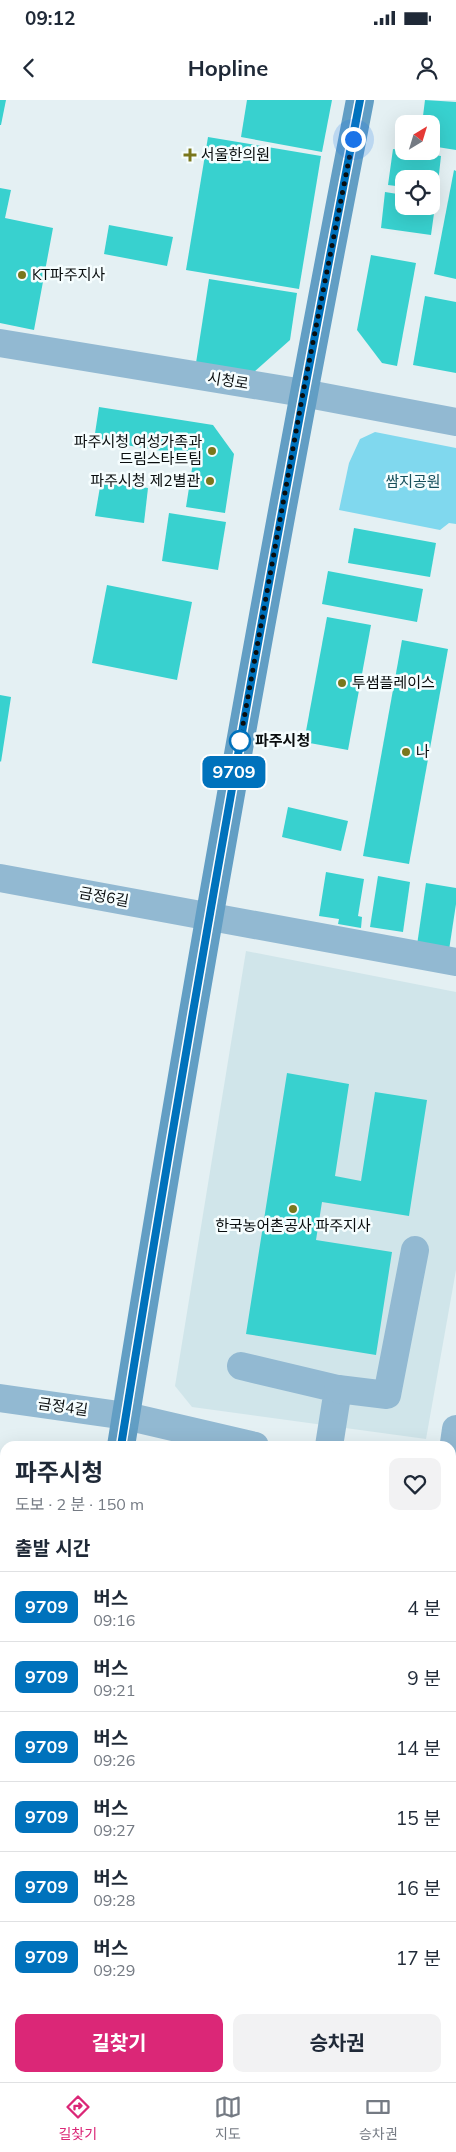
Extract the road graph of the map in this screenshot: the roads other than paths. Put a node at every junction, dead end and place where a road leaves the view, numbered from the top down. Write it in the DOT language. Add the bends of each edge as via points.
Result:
graph roads {
  1 [pos="360,100"];
  2 [pos="0,343"];
  3 [pos="303,393"];
  4 [pos="456,422"];
  5 [pos="0,878"];
  6 [pos="208,916"];
  7 [pos="456,962"];
  8 [pos="415,1250"];
  9 [pos="241,1366"];
  10 [pos="338,1389"];
  11 [pos="0,1398"];
  12 [pos="126,1416"];
  13 [pos="122,1441"];
  14 [pos="234,1441"];
  15 [pos="330,1441"];
  1 -- 3 [label="main road"];
  2 -- 3 [label="street, 시청로"];
  3 -- 4 [label="street, 시청로"];
  3 -- 6 [label="main road"];
  5 -- 6 [label="street, 금정6길"];
  6 -- 7 [label="street, 금정6길"];
  6 -- 12 [label="main road"];
  8 -- 10 [label="street" via="387,1395"];
  9 -- 10 [label="street"];
  10 -- 15 [label="street"];
  11 -- 12 [label="street, 금정4길"];
  12 -- 13 [label="main road"];
  12 -- 14 [label="street, 금정4길"];
}
